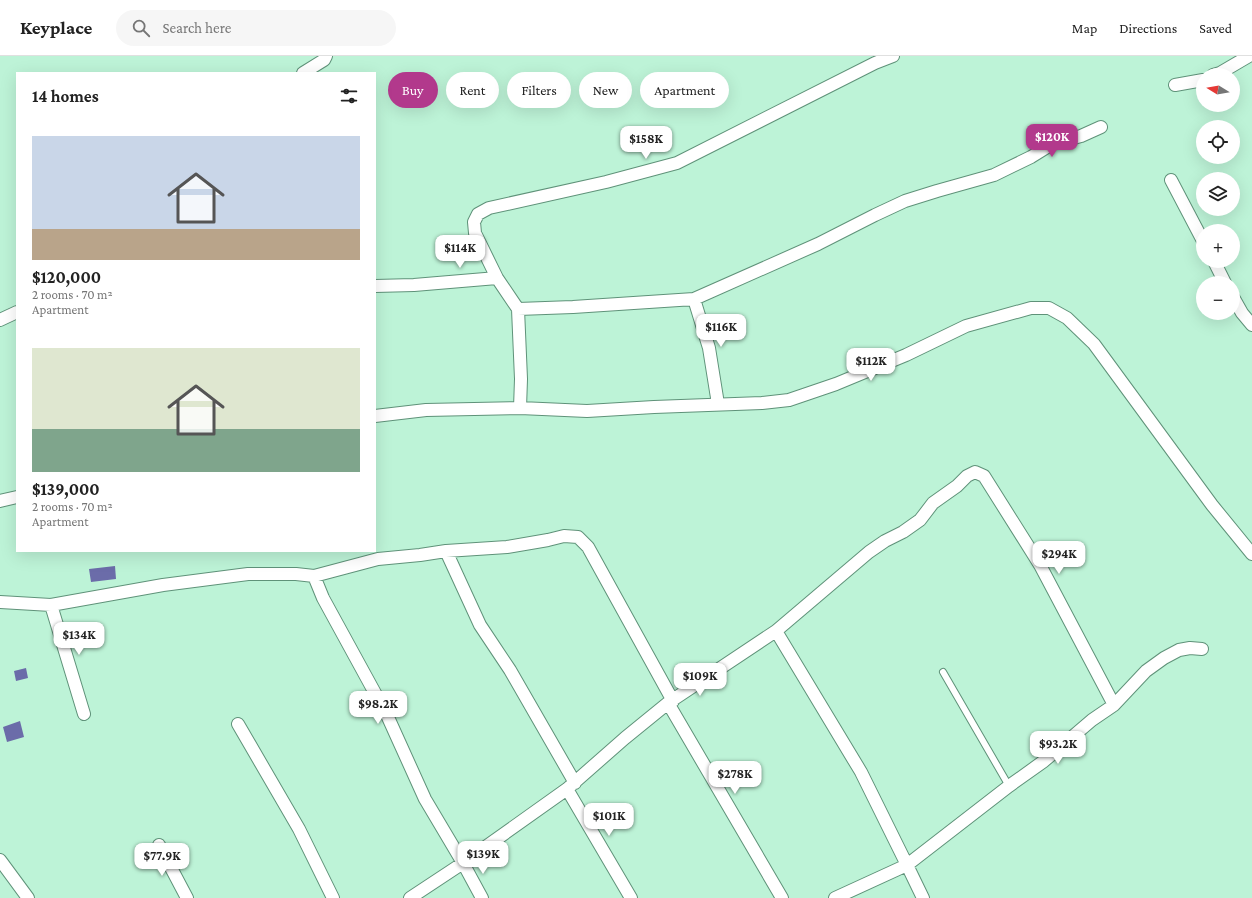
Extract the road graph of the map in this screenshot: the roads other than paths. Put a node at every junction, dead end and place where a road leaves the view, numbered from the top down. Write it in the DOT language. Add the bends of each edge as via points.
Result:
graph roads {
  1 [pos="326,56"];
  2 [pos="892,56"];
  3 [pos="1249,56"];
  4 [pos="1229,68"];
  5 [pos="305,72"];
  6 [pos="1196,81"];
  7 [pos="1175,85"];
  8 [pos="1101,127"];
  9 [pos="1171,180"];
  10 [pos="1196,228"];
  11 [pos="496,278"];
  12 [pos="376,286"];
  13 [pos="694,299"];
  14 [pos="518,309"];
  15 [pos="1240,309"];
  16 [pos="16,312"];
  17 [pos="0,320"];
  18 [pos="1252,325"];
  19 [pos="718,404"];
  20 [pos="520,408"];
  21 [pos="376,416"];
  22 [pos="16,497"];
  23 [pos="0,501"];
  24 [pos="446,551"];
  25 [pos="1252,554"];
  26 [pos="314,576"];
  27 [pos="0,602"];
  28 [pos="51,605"];
  29 [pos="776,631"];
  30 [pos="1202,649"];
  31 [pos="943,672"];
  32 [pos="670,702"];
  33 [pos="1114,705"];
  34 [pos="84,714"];
  35 [pos="238,724"];
  36 [pos="571,786"];
  37 [pos="1009,786"];
  38 [pos="159,845"];
  39 [pos="0,860"];
  40 [pos="463,863"];
  41 [pos="907,865"];
  42 [pos="28,898"];
  43 [pos="187,898"];
  44 [pos="333,898"];
  45 [pos="410,898"];
  46 [pos="482,898"];
  47 [pos="631,898"];
  48 [pos="782,898"];
  49 [pos="835,898"];
  50 [pos="923,898"];
  1 -- 5 [label="street" via="324,60"];
  2 -- 11 [label="street" via="677,163 489,208 478,214 474,222 474,233"];
  3 -- 4 [label="street"];
  6 -- 7 [label="street"];
  8 -- 13 [label="street" via="1052,144 1031,158 994,175 905,201 818,244"];
  9 -- 10 [label="street"];
  11 -- 12 [label="street"];
  11 -- 14 [label="street"];
  13 -- 14 [label="street"];
  13 -- 19 [label="street" via="709,348"];
  14 -- 20 [label="street"];
  15 -- 18 [label="street"];
  16 -- 17 [label="street"];
  19 -- 20 [label="street" via="587,411"];
  19 -- 25 [label="street" via="789,400 843,381 966,326 1031,308 1049,308 1067,318 1094,344 1212,505"];
  20 -- 21 [label="street" via="426,410"];
  22 -- 23 [label="street"];
  24 -- 26 [label="street" via="378,559"];
  24 -- 32 [label="street" via="507,547 564,536 578,537 588,547"];
  24 -- 36 [label="street" via="480,625 510,670"];
  26 -- 28 [label="street" via="248,574 163,585"];
  26 -- 40 [label="street" via="323,598 387,715 425,799"];
  27 -- 28 [label="street"];
  28 -- 34 [label="street"];
  29 -- 32 [label="street"];
  29 -- 33 [label="street" via="869,552 920,520 933,503 975,472 984,476 1040,565"];
  29 -- 41 [label="street" via="860,772"];
  30 -- 33 [label="street" via="1179,650 1164,658 1146,671"];
  31 -- 37 [label="lane"];
  32 -- 36 [label="street"];
  32 -- 48 [label="street"];
  33 -- 37 [label="street"];
  35 -- 44 [label="street" via="299,830"];
  36 -- 40 [label="street"];
  36 -- 47 [label="street"];
  37 -- 41 [label="street"];
  38 -- 43 [label="street"];
  39 -- 42 [label="street"];
  40 -- 45 [label="street"];
  40 -- 46 [label="street"];
  41 -- 49 [label="street"];
  41 -- 50 [label="street"];
}
